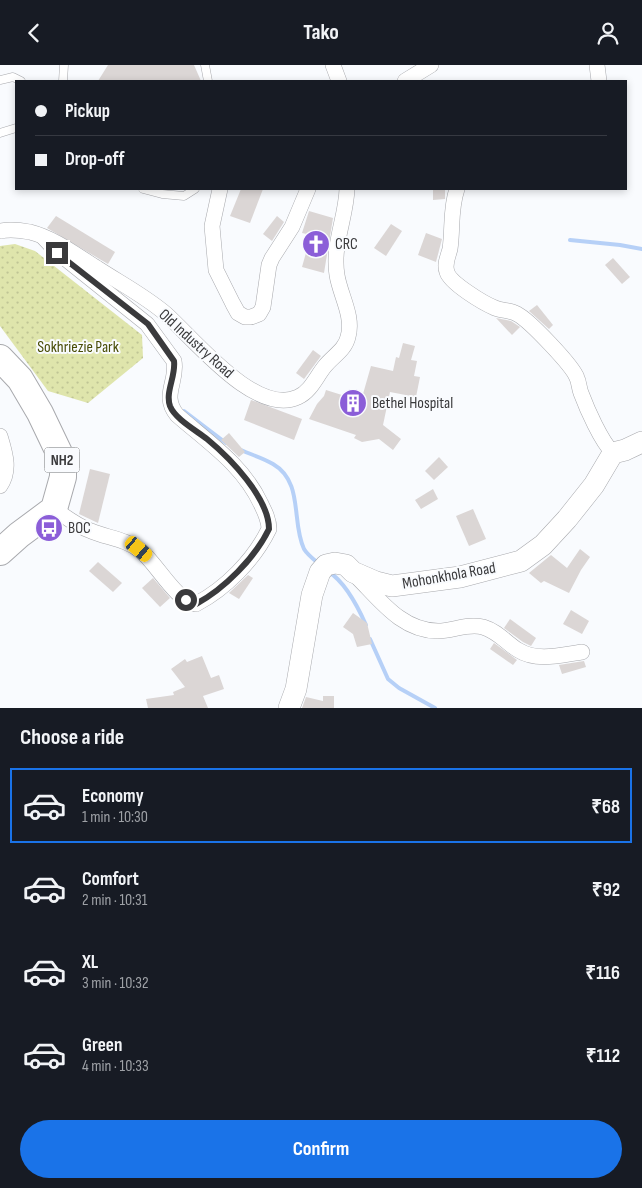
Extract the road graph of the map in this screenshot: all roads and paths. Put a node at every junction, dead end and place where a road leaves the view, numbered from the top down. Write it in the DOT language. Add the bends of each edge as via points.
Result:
graph roads {
  1 [pos="64,65"];
  2 [pos="205,65"];
  3 [pos="333,65"];
  4 [pos="431,65"];
  5 [pos="597,65"];
  6 [pos="0,80"];
  7 [pos="20,80"];
  8 [pos="63,80"];
  9 [pos="208,80"];
  10 [pos="339,80"];
  11 [pos="407,80"];
  12 [pos="599,80"];
  13 [pos="15,128"];
  14 [pos="0,133"];
  15 [pos="148,190"];
  16 [pos="193,190"];
  17 [pos="220,190"];
  18 [pos="308,190"];
  19 [pos="347,190"];
  20 [pos="457,190"];
  21 [pos="0,231"];
  22 [pos="43,237"];
  23 [pos="0,358"];
  24 [pos="0,436"];
  25 [pos="642,442"];
  26 [pos="613,453"];
  27 [pos="0,486"];
  28 [pos="54,509"];
  29 [pos="6,543"];
  30 [pos="353,572"];
  31 [pos="582,652"];
  32 [pos="289,708"];
  1 -- 8 [label="lane"];
  2 -- 9 [label="lane"];
  3 -- 10 [label="street"];
  4 -- 11 [label="street"];
  5 -- 12 [label="street"];
  6 -- 7 [label="lane" via="13,77"];
  13 -- 14 [label="lane"];
  15 -- 16 [label="lane" via="184,196"];
  17 -- 18 [label="street" via="212,227 216,270 238,313 245,317 259,314 263,307 269,265 292,227"];
  19 -- 22 [label="street, Old Industry Road" via="335,256 349,336 310,389 297,398 279,400 263,396 235,380 165,314 64,247"];
  20 -- 26 [label="street" via="451,212 447,273 495,308 517,314 542,336 577,377 580,391 603,440"];
  21 -- 22 [label="street, Old Industry Road" via="12,229"];
  22 -- 28 [label="street" via="57,253 148,324 174,361 169,399 171,407 244,475 262,505 269,529 243,566 212,595 196,604 186,600 139,549 76,525"];
  23 -- 28 [label="highway, NH2" via="20,379 63,461 63,477"];
  24 -- 27 [label="street" via="7,463 6,477"];
  25 -- 26 [label="street"];
  26 -- 30 [label="street, Mohonkhola Road" via="594,485 567,519 543,545 521,561 460,577 392,586"];
  28 -- 29 [label="highway"];
  30 -- 31 [label="street" via="385,606 410,625 438,631 476,626 501,635 518,650 530,655 546,657"];
  30 -- 32 [label="street, Mohonkhola Road" via="346,565 335,563 326,565 320,572 312,595 296,689"];
}
